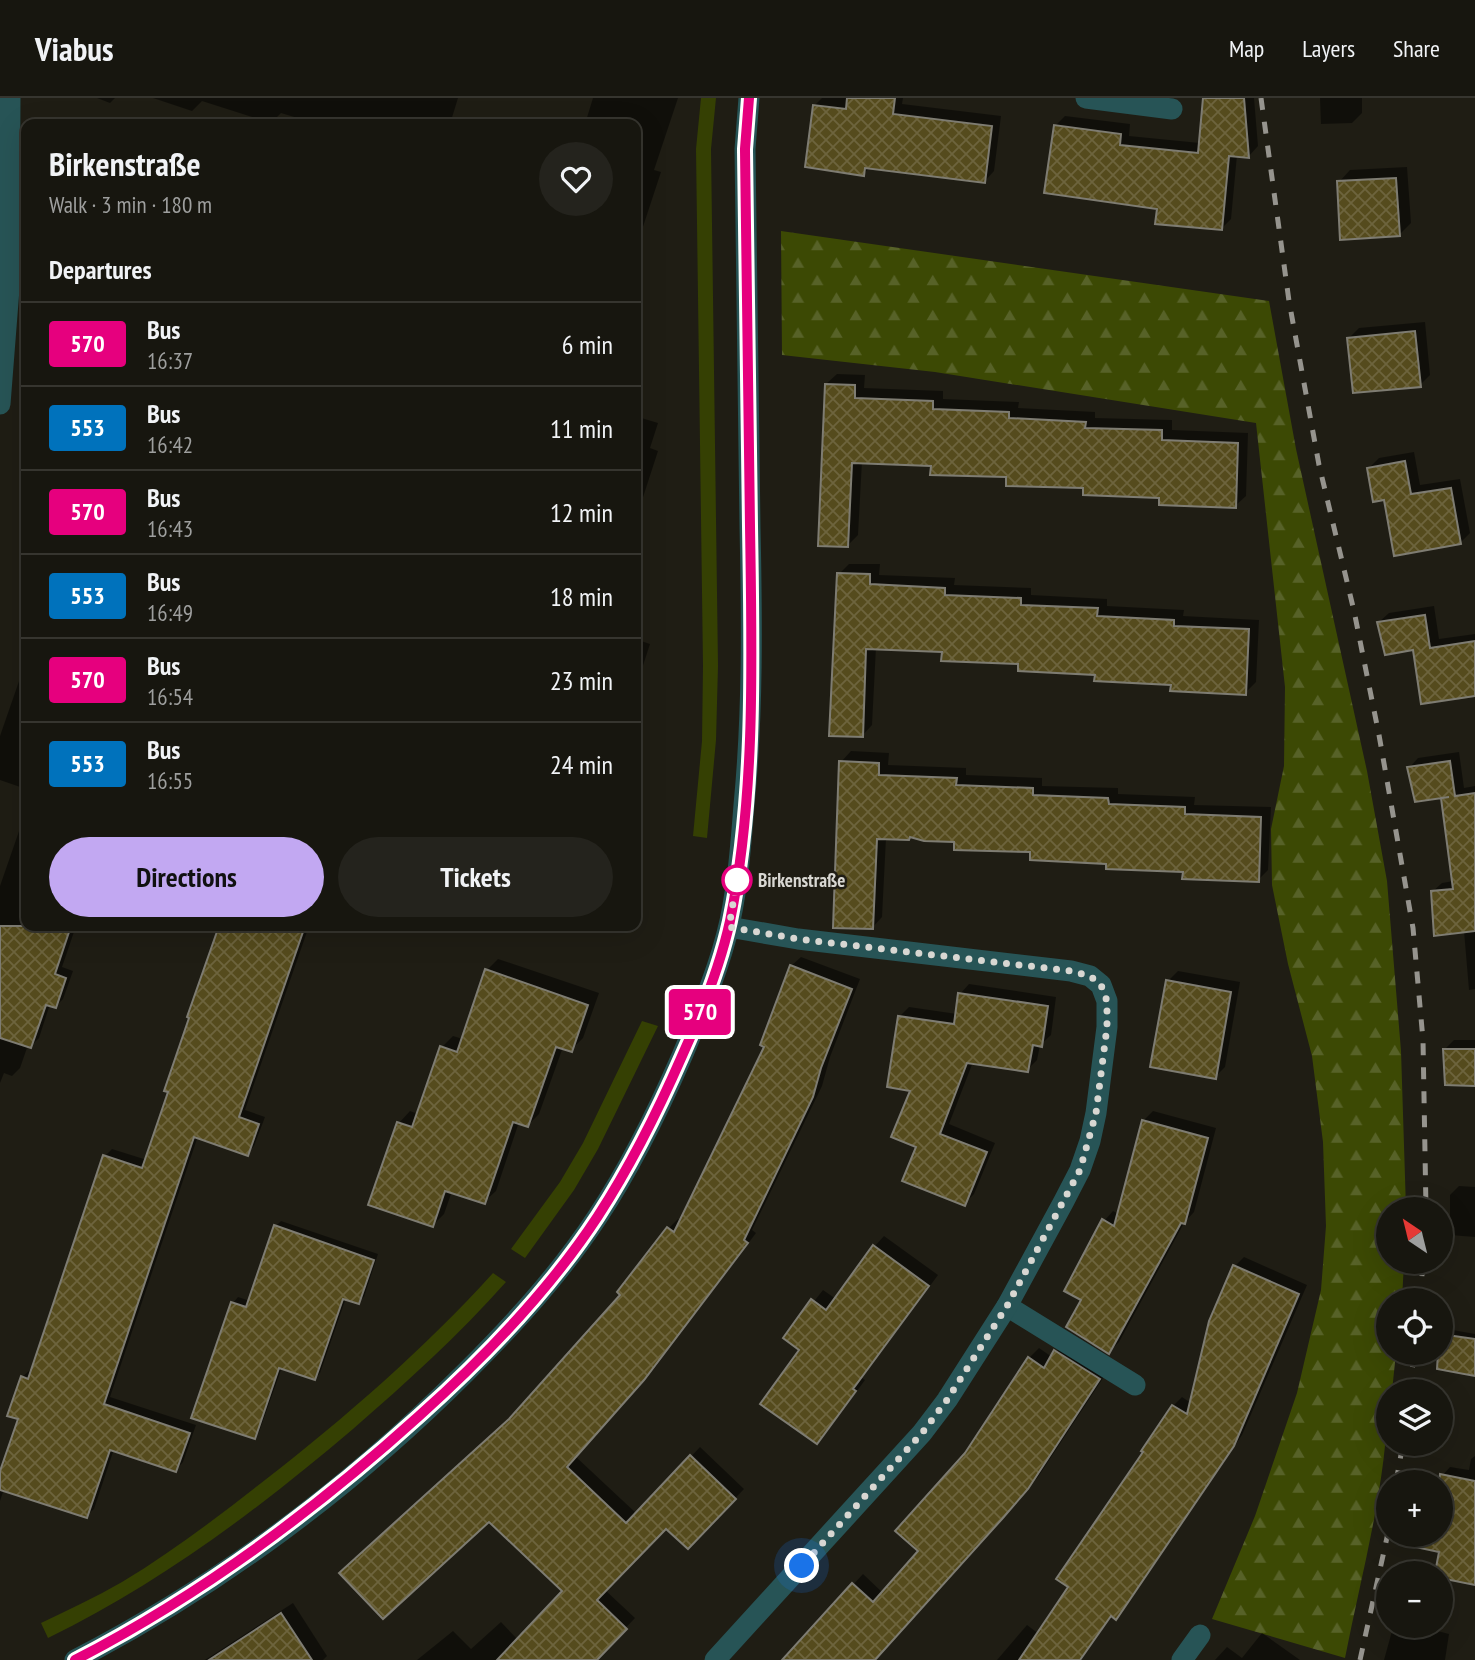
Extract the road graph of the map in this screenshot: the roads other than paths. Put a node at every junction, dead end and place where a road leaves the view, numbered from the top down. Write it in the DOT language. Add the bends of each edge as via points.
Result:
graph roads {
  1 [pos="9,98"];
  2 [pos="749,98"];
  3 [pos="1086,98"];
  4 [pos="1172,109"];
  5 [pos="0,404"];
  6 [pos="729,927"];
  7 [pos="1007,1306"];
  8 [pos="1135,1385"];
  9 [pos="1200,1635"];
  10 [pos="75,1660"];
  11 [pos="715,1660"];
  12 [pos="1182,1660"];
  1 -- 5 [label="street" via="9,289"];
  2 -- 6 [label="street" via="745,149 750,737"];
  3 -- 4 [label="street"];
  6 -- 7 [label="street" via="1071,971 1090,976 1101,985 1107,1001 1107,1027 1090,1142 1080,1170"];
  6 -- 10 [label="street" via="695,1027 655,1115 597,1217 543,1291 442,1396 327,1495 193,1593"];
  7 -- 8 [label="street"];
  7 -- 11 [label="street" via="922,1433"];
  9 -- 12 [label="street"];
}
